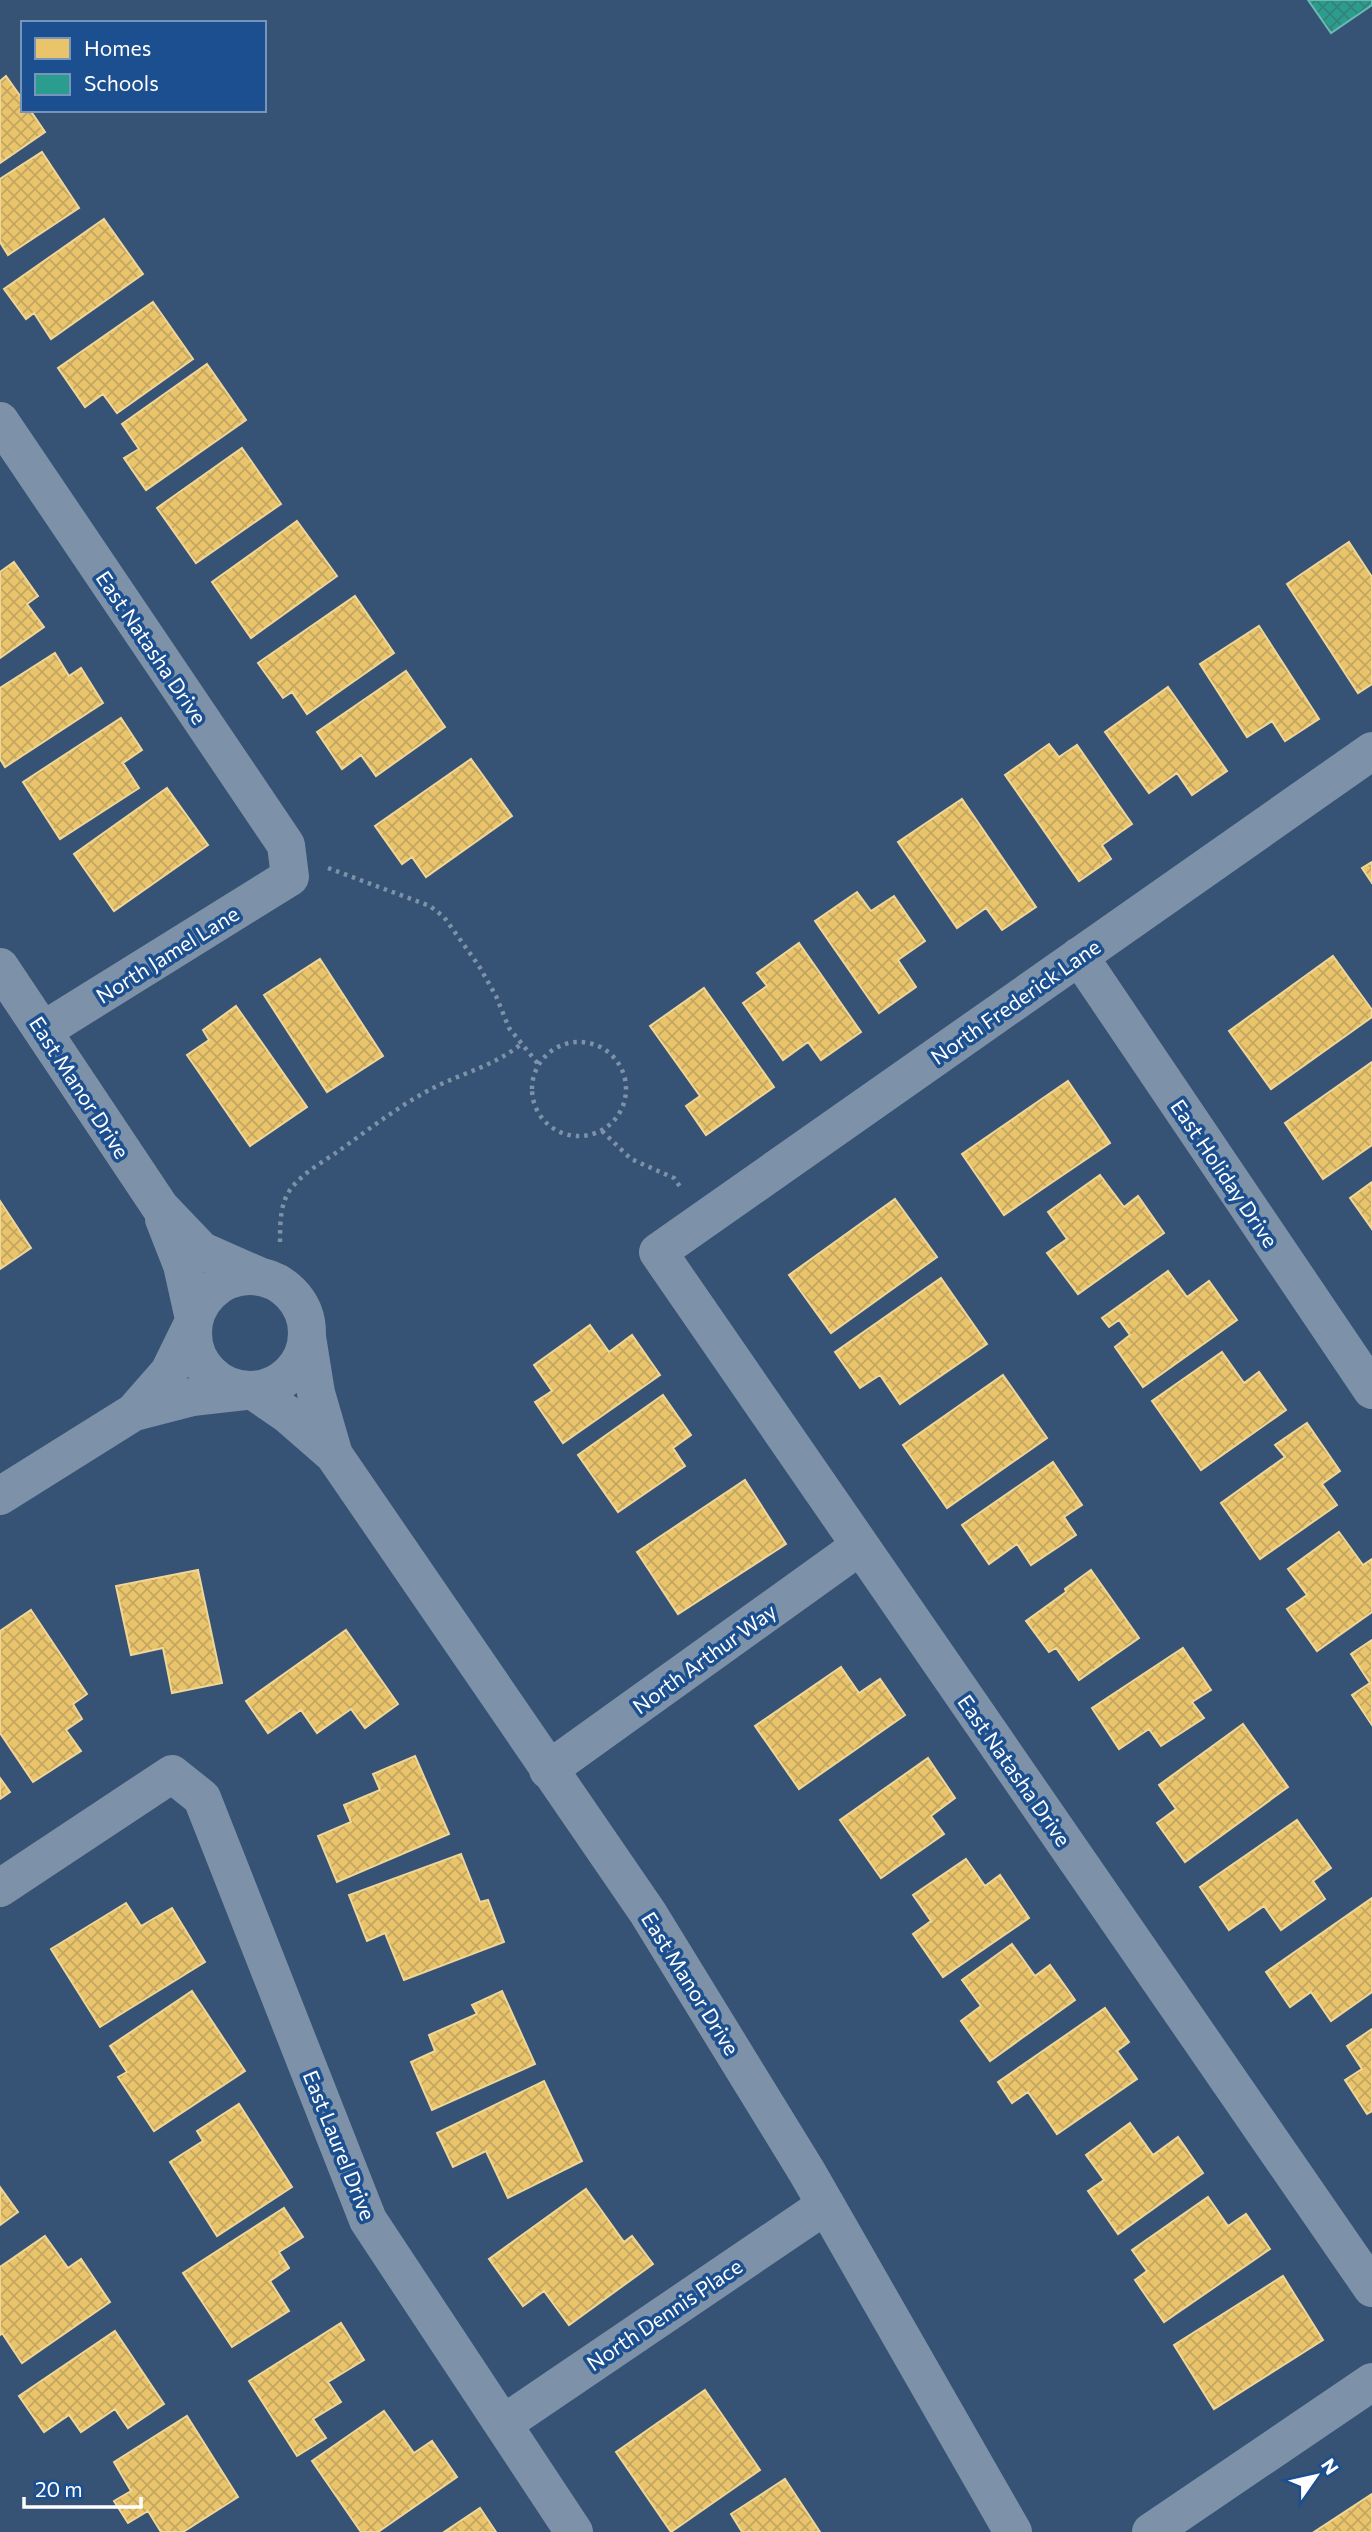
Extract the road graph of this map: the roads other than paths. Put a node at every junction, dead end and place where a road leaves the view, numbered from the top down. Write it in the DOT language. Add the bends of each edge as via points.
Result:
graph roads {
  1 [pos="0,421"];
  2 [pos="1372,751"];
  3 [pos="290,877"];
  4 [pos="1079,956"];
  5 [pos="0,967"];
  6 [pos="44,1030"];
  7 [pos="160,1207"];
  8 [pos="658,1252"];
  9 [pos="269,1262"];
  10 [pos="193,1321"];
  11 [pos="307,1337"];
  12 [pos="250,1390"];
  13 [pos="1372,1390"];
  14 [pos="134,1412"];
  15 [pos="334,1455"];
  16 [pos="0,1496"];
  17 [pos="860,1546"];
  18 [pos="548,1769"];
  19 [pos="0,1888"];
  20 [pos="826,2205"];
  21 [pos="1372,2288"];
  22 [pos="1372,2382"];
  23 [pos="503,2424"];
  24 [pos="574,2532"];
  25 [pos="1013,2532"];
  26 [pos="1151,2532"];
  1 -- 3 [label="street, East Natasha Drive" via="286,845"];
  2 -- 4 [label="street, North Frederick Lane"];
  3 -- 6 [label="street, North Jamel Lane"];
  4 -- 8 [label="street, North Frederick Lane"];
  4 -- 13 [label="street, East Holiday Drive"];
  5 -- 6 [label="street, East Manor Drive"];
  6 -- 7 [label="street, East Manor Drive"];
  7 -- 9 [label="street, East Manor Drive" via="202,1251"];
  7 -- 10 [label="street, East Manor Drive" via="182,1265"];
  8 -- 17 [label="street, East Natasha Drive"];
  9 -- 10 [label="street" via="209,1292"];
  9 -- 11 [label="street" via="275,1281 300,1304"];
  10 -- 12 [label="street" via="199,1361 211,1376 227,1387"];
  10 -- 14 [label="street" via="169,1372"];
  11 -- 12 [label="street" via="294,1370 281,1382"];
  11 -- 15 [label="street, East Manor Drive" via="316,1393"];
  12 -- 14 [label="street" via="192,1397"];
  12 -- 15 [label="street, East Manor Drive" via="287,1414"];
  14 -- 16 [label="street"];
  15 -- 18 [label="street, East Manor Drive"];
  17 -- 18 [label="street, North Arthur Way"];
  17 -- 21 [label="street, East Natasha Drive"];
  18 -- 20 [label="street, East Manor Drive" via="648,1913"];
  19 -- 23 [label="street, East Laurel Drive" via="172,1774 202,1798 368,2220"];
  20 -- 23 [label="street, North Dennis Place"];
  20 -- 25 [label="street, East Manor Drive"];
  22 -- 26 [label="street"];
  23 -- 24 [label="street, East Laurel Drive"];
}
